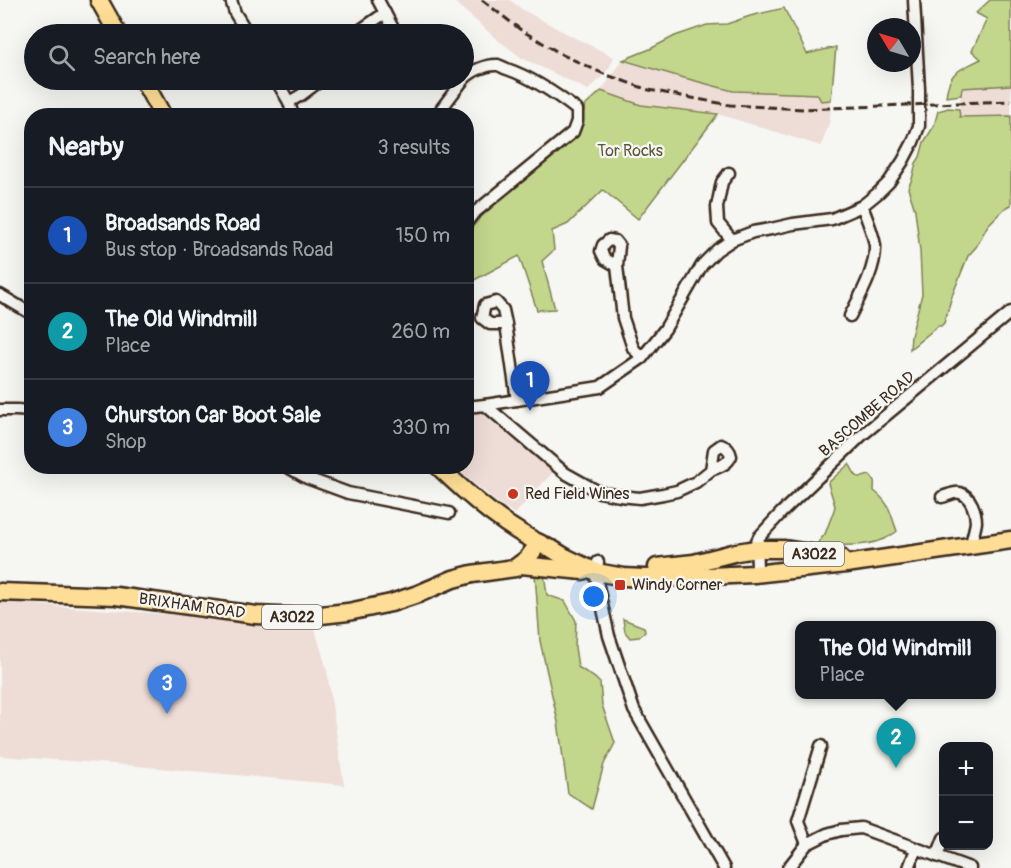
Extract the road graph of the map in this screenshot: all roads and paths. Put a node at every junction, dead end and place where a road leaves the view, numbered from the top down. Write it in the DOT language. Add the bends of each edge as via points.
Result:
graph roads {
  1 [pos="99,0"];
  2 [pos="231,0"];
  3 [pos="378,0"];
  4 [pos="914,0"];
  5 [pos="385,13"];
  6 [pos="112,24"];
  7 [pos="242,24"];
  8 [pos="369,24"];
  9 [pos="391,24"];
  10 [pos="474,72"];
  11 [pos="149,90"];
  12 [pos="282,90"];
  13 [pos="308,90"];
  14 [pos="455,90"];
  15 [pos="290,102"];
  16 [pos="159,108"];
  17 [pos="291,108"];
  18 [pos="442,108"];
  19 [pos="729,173"];
  20 [pos="862,206"];
  21 [pos="474,213"];
  22 [pos="732,240"];
  23 [pos="617,266"];
  24 [pos="0,295"];
  25 [pos="24,309"];
  26 [pos="1011,312"];
  27 [pos="850,316"];
  28 [pos="506,324"];
  29 [pos="642,358"];
  30 [pos="517,400"];
  31 [pos="485,405"];
  32 [pos="474,406"];
  33 [pos="0,410"];
  34 [pos="24,410"];
  35 [pos="711,470"];
  36 [pos="300,474"];
  37 [pos="446,474"];
  38 [pos="942,497"];
  39 [pos="449,513"];
  40 [pos="1011,540"];
  41 [pos="545,546"];
  42 [pos="972,546"];
  43 [pos="756,549"];
  44 [pos="872,559"];
  45 [pos="521,565"];
  46 [pos="596,568"];
  47 [pos="754,574"];
  48 [pos="0,592"];
  49 [pos="821,746"];
  50 [pos="807,844"];
  51 [pos="916,849"];
  52 [pos="939,850"];
  53 [pos="937,856"];
  54 [pos="724,868"];
  55 [pos="788,868"];
  56 [pos="909,868"];
  57 [pos="970,868"];
  1 -- 6 [label="main road"];
  2 -- 7 [label="street"];
  3 -- 5 [label="street"];
  4 -- 20 [label="street" via="919,126 889,182"];
  5 -- 8 [label="street"];
  5 -- 9 [label="street"];
  10 -- 21 [label="street" via="498,65 518,72 577,110 573,132"];
  11 -- 16 [label="main road"];
  12 -- 15 [label="street"];
  13 -- 15 [label="street"];
  14 -- 18 [label="street"];
  15 -- 17 [label="street"];
  19 -- 22 [label="street" via="722,182 717,207 718,223"];
  20 -- 22 [label="street" via="832,219 753,232"];
  20 -- 27 [label="street" via="875,245 867,282"];
  22 -- 29 [label="street" via="702,265 665,329"];
  23 -- 29 [label="street" via="623,318 633,348"];
  24 -- 25 [label="street"];
  26 -- 43 [label="street, BASCOMBE ROAD" via="861,436 759,537"];
  28 -- 30 [label="street"];
  29 -- 30 [label="street" via="600,387"];
  30 -- 31 [label="street"];
  31 -- 32 [label="street"];
  31 -- 35 [label="street" via="565,473 599,492 640,498 663,494 696,482"];
  33 -- 34 [label="street"];
  36 -- 39 [label="street" via="348,493"];
  37 -- 41 [label="main road" via="492,513"];
  38 -- 42 [label="street" via="957,492 971,502 976,522"];
  40 -- 42 [label="main road, A3022"];
  41 -- 45 [label="main road"];
  41 -- 46 [label="main road"];
  42 -- 44 [label="main road, A3022"];
  43 -- 44 [label="main road, A3022"];
  43 -- 46 [label="main road, A3022" via="676,566"];
  43 -- 47 [label="street"];
  44 -- 47 [label="main road, A3022"];
  45 -- 46 [label="main road, BRIXHAM ROAD / A3022" via="581,571"];
  45 -- 48 [label="main road, BRIXHAM ROAD / A3022" via="453,579 391,603 303,617 256,615 116,596"];
  46 -- 47 [label="main road, A3022" via="624,577 644,578"];
  46 -- 54 [label="street" via="609,636 634,710"];
  49 -- 50 [label="street" via="798,821"];
  50 -- 51 [label="street" via="826,834 861,828"];
  50 -- 55 [label="street"];
  51 -- 53 [label="street"];
  51 -- 56 [label="street"];
  52 -- 53 [label="street"];
  53 -- 57 [label="street"];
}
